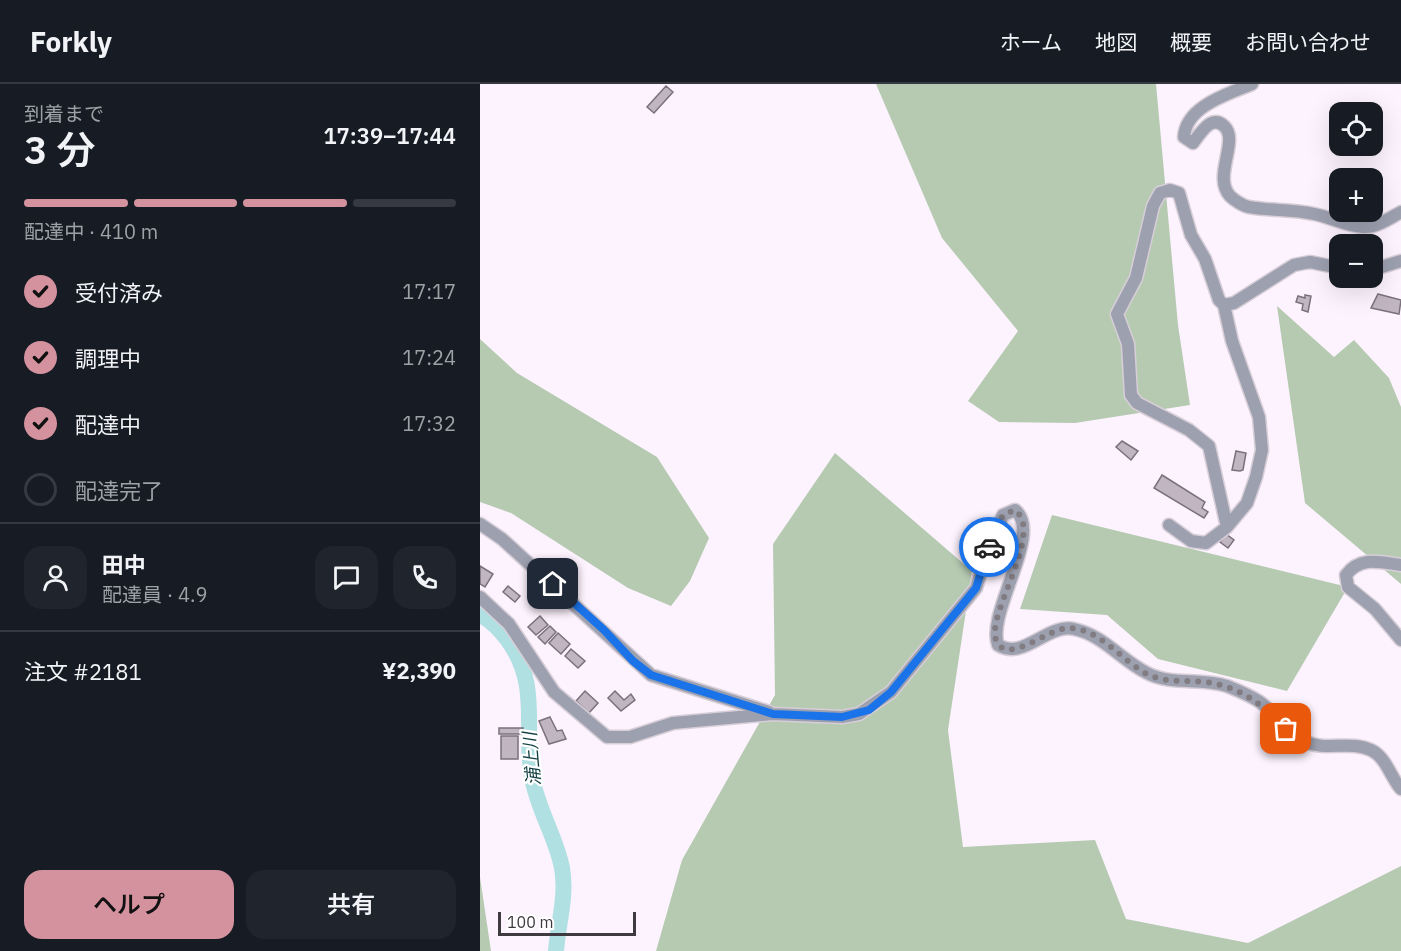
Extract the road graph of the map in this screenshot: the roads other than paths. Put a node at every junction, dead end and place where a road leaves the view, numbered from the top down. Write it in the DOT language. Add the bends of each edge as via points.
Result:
graph roads {
  1 [pos="1252,84"];
  2 [pos="1401,212"];
  3 [pos="1401,261"];
  4 [pos="1329,266"];
  5 [pos="1383,267"];
  6 [pos="1224,305"];
  7 [pos="480,524"];
  8 [pos="1169,525"];
  9 [pos="1227,526"];
  10 [pos="1401,565"];
  11 [pos="480,597"];
  12 [pos="1401,640"];
  13 [pos="773,714"];
  14 [pos="1401,789"];
  1 -- 2 [label="street" via="1201,109 1185,129 1184,136 1193,143 1207,125 1222,124 1227,129 1223,183 1231,198 1247,207 1313,213 1364,227"];
  3 -- 5 [label="street"];
  4 -- 6 [label="street" via="1310,262 1294,265 1234,303"];
  6 -- 9 [label="street" via="1232,341 1259,417 1262,450 1247,502"];
  6 -- 9 [label="street" via="1191,235 1179,193 1160,193 1153,206 1136,278 1117,314 1128,344 1131,395 1137,403 1190,430 1209,446"];
  7 -- 13 [label="street" via="510,546 651,675"];
  8 -- 9 [label="street" via="1191,541 1206,543"];
  10 -- 12 [label="street" via="1363,561 1352,566 1346,575 1348,587 1375,609"];
  11 -- 13 [label="street" via="509,624 554,692 607,736 630,737 673,723"];
  13 -- 14 [label="street" via="859,714 891,692 976,588 1003,515 1015,510 1023,524 1022,539 998,613 998,645 1005,650 1015,649 1056,630 1071,628 1091,633 1149,675 1225,686 1240,692 1259,702 1286,729 1306,742 1372,751"];
}
